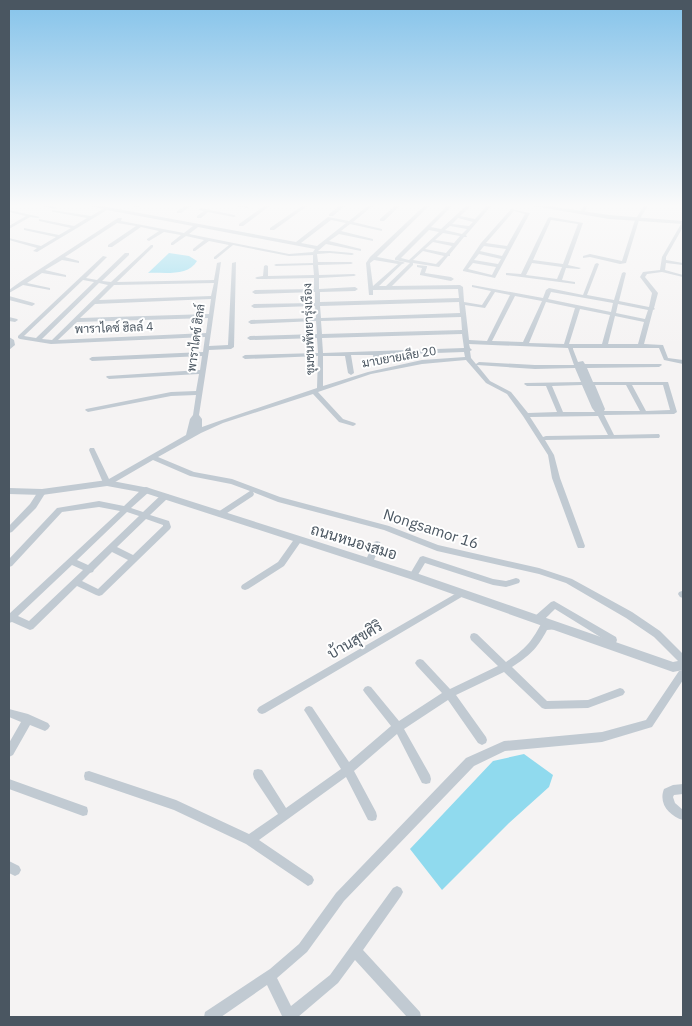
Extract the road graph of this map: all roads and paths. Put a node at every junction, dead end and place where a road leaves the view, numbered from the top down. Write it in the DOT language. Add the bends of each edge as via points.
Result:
graph roads {
  1 [pos="317,251"];
  2 [pos="69,252"];
  3 [pos="142,252"];
  4 [pos="225,252"];
  5 [pos="273,252"];
  6 [pos="311,252"];
  7 [pos="327,252"];
  8 [pos="378,252"];
  9 [pos="405,252"];
  10 [pos="421,252"];
  11 [pos="432,252"];
  12 [pos="450,252"];
  13 [pos="477,252"];
  14 [pos="506,252"];
  15 [pos="533,252"];
  16 [pos="570,252"];
  17 [pos="627,252"];
  18 [pos="668,252"];
  19 [pos="126,254"];
  20 [pos="352,254"];
  21 [pos="448,255"];
  22 [pos="106,257"];
  23 [pos="585,257"];
  24 [pos="60,258"];
  25 [pos="372,258"];
  26 [pos="504,258"];
  27 [pos="472,261"];
  28 [pos="529,261"];
  29 [pos="663,261"];
  30 [pos="77,262"];
  31 [pos="234,263"];
  32 [pos="316,263"];
  33 [pos="351,263"];
  34 [pos="401,263"];
  35 [pos="410,263"];
  36 [pos="597,264"];
  37 [pos="683,264"];
  38 [pos="276,265"];
  39 [pos="266,266"];
  40 [pos="499,266"];
  41 [pos="564,266"];
  42 [pos="579,268"];
  43 [pos="42,270"];
  44 [pos="662,271"];
  45 [pos="624,273"];
  46 [pos="508,274"];
  47 [pos="354,275"];
  48 [pos="64,276"];
  49 [pos="316,276"];
  50 [pos="523,276"];
  51 [pos="683,276"];
  52 [pos="257,278"];
  53 [pos="265,278"];
  54 [pos="82,279"];
  55 [pos="451,279"];
  56 [pos="98,281"];
  57 [pos="216,281"];
  58 [pos="559,281"];
  59 [pos="22,283"];
  60 [pos="573,283"];
  61 [pos="112,284"];
  62 [pos="474,286"];
  63 [pos="373,287"];
  64 [pos="388,287"];
  65 [pos="48,289"];
  66 [pos="355,289"];
  67 [pos="317,290"];
  68 [pos="494,290"];
  69 [pos="9,292"];
  70 [pos="256,292"];
  71 [pos="371,294"];
  72 [pos="512,294"];
  73 [pos="585,295"];
  74 [pos="214,297"];
  75 [pos="9,298"];
  76 [pos="544,300"];
  77 [pos="617,301"];
  78 [pos="95,302"];
  79 [pos="461,302"];
  80 [pos="32,304"];
  81 [pos="318,304"];
  82 [pos="254,306"];
  83 [pos="578,307"];
  84 [pos="652,308"];
  85 [pos="613,314"];
  86 [pos="211,316"];
  87 [pos="463,316"];
  88 [pos="76,320"];
  89 [pos="319,320"];
  90 [pos="648,321"];
  91 [pos="251,322"];
  92 [pos="465,332"];
  93 [pos="208,335"];
  94 [pos="320,336"];
  95 [pos="250,338"];
  96 [pos="9,339"];
  97 [pos="37,340"];
  98 [pos="55,340"];
  99 [pos="467,342"];
  100 [pos="489,342"];
  101 [pos="525,345"];
  102 [pos="605,345"];
  103 [pos="641,345"];
  104 [pos="568,346"];
  105 [pos="9,348"];
  106 [pos="469,350"];
  107 [pos="206,351"];
  108 [pos="376,353"];
  109 [pos="348,354"];
  110 [pos="321,355"];
  111 [pos="245,357"];
  112 [pos="92,358"];
  113 [pos="468,358"];
  114 [pos="683,362"];
  115 [pos="378,364"];
  116 [pos="479,364"];
  117 [pos="579,365"];
  118 [pos="659,365"];
  119 [pos="203,372"];
  120 [pos="351,373"];
  121 [pos="109,377"];
  122 [pos="587,383"];
  123 [pos="527,384"];
  124 [pos="548,384"];
  125 [pos="628,384"];
  126 [pos="318,391"];
  127 [pos="200,393"];
  128 [pos="88,410"];
  129 [pos="600,413"];
  130 [pos="644,413"];
  131 [pos="560,414"];
  132 [pos="196,415"];
  133 [pos="526,415"];
  134 [pos="353,424"];
  135 [pos="199,432"];
  136 [pos="656,436"];
  137 [pos="189,437"];
  138 [pos="612,437"];
  139 [pos="546,438"];
  140 [pos="92,450"];
  141 [pos="154,458"];
  142 [pos="107,483"];
  143 [pos="146,490"];
  144 [pos="9,491"];
  145 [pos="42,492"];
  146 [pos="250,494"];
  147 [pos="165,496"];
  148 [pos="126,510"];
  149 [pos="221,514"];
  150 [pos="146,516"];
  151 [pos="9,530"];
  152 [pos="298,540"];
  153 [pos="377,544"];
  154 [pos="581,546"];
  155 [pos="112,548"];
  156 [pos="134,559"];
  157 [pos="72,561"];
  158 [pos="370,562"];
  159 [pos="9,564"];
  160 [pos="90,570"];
  161 [pos="413,576"];
  162 [pos="516,581"];
  163 [pos="77,582"];
  164 [pos="245,587"];
  165 [pos="462,593"];
  166 [pos="10,618"];
  167 [pos="538,619"];
  168 [pos="555,625"];
  169 [pos="474,637"];
  170 [pos="613,640"];
  171 [pos="683,660"];
  172 [pos="420,662"];
  173 [pos="505,667"];
  174 [pos="680,670"];
  175 [pos="368,690"];
  176 [pos="620,692"];
  177 [pos="449,694"];
  178 [pos="262,710"];
  179 [pos="309,710"];
  180 [pos="9,713"];
  181 [pos="28,719"];
  182 [pos="44,726"];
  183 [pos="398,727"];
  184 [pos="482,740"];
  185 [pos="9,752"];
  186 [pos="348,770"];
  187 [pos="258,774"];
  188 [pos="89,776"];
  189 [pos="426,779"];
  190 [pos="9,784"];
  191 [pos="683,789"];
  192 [pos="83,811"];
  193 [pos="285,814"];
  194 [pos="683,815"];
  195 [pos="372,816"];
  196 [pos="250,840"];
  197 [pos="308,880"];
  198 [pos="397,892"];
  199 [pos="355,950"];
  200 [pos="269,976"];
  201 [pos="210,1017"];
  202 [pos="288,1017"];
  203 [pos="415,1017"];
  1 -- 32 [label="street, ชุมชนพัทยารุ่งเรือง"];
  2 -- 24 [label="street"];
  3 -- 61 [label="street"];
  4 -- 57 [label="street, พาราไดซ์ ฮิลล์" via="217,260"];
  5 -- 6 [label="street" via="289,255"];
  7 -- 20 [label="street"];
  8 -- 25 [label="street"];
  9 -- 35 [label="street" via="398,259"];
  10 -- 35 [label="street"];
  11 -- 21 [label="street"];
  12 -- 21 [label="street"];
  13 -- 26 [label="street"];
  13 -- 27 [label="street"];
  14 -- 26 [label="street"];
  15 -- 28 [label="street"];
  16 -- 41 [label="street"];
  17 -- 23 [label="street" via="624,262 620,263 590,255"];
  18 -- 29 [label="street"];
  19 -- 56 [label="street"];
  21 -- 35 [label="street" via="438,266"];
  22 -- 54 [label="street"];
  24 -- 30 [label="street"];
  24 -- 43 [label="street"];
  25 -- 34 [label="street"];
  25 -- 63 [label="street" via="368,263"];
  26 -- 40 [label="street"];
  27 -- 40 [label="street"];
  27 -- 40 [label="street" via="465,270 493,277"];
  28 -- 41 [label="street"];
  28 -- 50 [label="street"];
  29 -- 37 [label="street"];
  29 -- 44 [label="street"];
  31 -- 107 [label="street" via="231,347"];
  32 -- 33 [label="street"];
  32 -- 38 [label="street"];
  32 -- 49 [label="street, ชุมชนพัทยารุ่งเรือง"];
  34 -- 35 [label="street"];
  34 -- 63 [label="street"];
  35 -- 55 [label="street" via="425,267 422,274"];
  35 -- 64 [label="street"];
  36 -- 73 [label="street"];
  39 -- 53 [label="street"];
  41 -- 42 [label="street"];
  41 -- 58 [label="street"];
  43 -- 48 [label="street"];
  43 -- 59 [label="street"];
  44 -- 51 [label="street"];
  44 -- 84 [label="street" via="646,273 642,277 655,293"];
  45 -- 77 [label="street"];
  46 -- 50 [label="street"];
  47 -- 49 [label="street"];
  49 -- 53 [label="street"];
  49 -- 67 [label="street, ชุมชนพัทยารุ่งเรือง"];
  50 -- 58 [label="street"];
  52 -- 53 [label="street"];
  54 -- 56 [label="street"];
  54 -- 97 [label="street, พาราไดซ์ ฮิลล์ 4" via="20,337"];
  56 -- 61 [label="street"];
  56 -- 97 [label="street"];
  57 -- 61 [label="street"];
  57 -- 74 [label="street, พาราไดซ์ ฮิลล์"];
  58 -- 60 [label="street"];
  59 -- 65 [label="street"];
  59 -- 69 [label="street"];
  61 -- 78 [label="street"];
  62 -- 68 [label="street"];
  63 -- 64 [label="street"];
  63 -- 71 [label="street"];
  64 -- 79 [label="street" via="460,287"];
  66 -- 67 [label="street"];
  67 -- 70 [label="street"];
  67 -- 81 [label="street, ชุมชนพัทยารุ่งเรือง"];
  68 -- 72 [label="street"];
  68 -- 79 [label="street" via="483,307"];
  72 -- 76 [label="street"];
  72 -- 100 [label="street"];
  73 -- 76 [label="street" via="550,290"];
  73 -- 77 [label="street"];
  74 -- 78 [label="street"];
  74 -- 86 [label="street, พาราไดซ์ ฮิลล์"];
  75 -- 80 [label="street"];
  76 -- 83 [label="street"];
  76 -- 101 [label="street"];
  77 -- 84 [label="street"];
  77 -- 85 [label="street"];
  78 -- 88 [label="street"];
  79 -- 81 [label="street"];
  79 -- 87 [label="street"];
  81 -- 82 [label="street"];
  81 -- 89 [label="street, ชุมชนพัทยารุ่งเรือง"];
  83 -- 85 [label="street"];
  83 -- 104 [label="street"];
  84 -- 90 [label="street"];
  85 -- 90 [label="street"];
  85 -- 102 [label="street"];
  86 -- 88 [label="street"];
  86 -- 93 [label="street, พาราไดซ์ ฮิลล์"];
  87 -- 89 [label="street"];
  87 -- 92 [label="street"];
  88 -- 98 [label="street"];
  89 -- 91 [label="street"];
  89 -- 94 [label="street, ชุมชนพัทยารุ่งเรือง"];
  90 -- 103 [label="street"];
  92 -- 94 [label="street"];
  92 -- 99 [label="street"];
  93 -- 98 [label="street, พาราไดซ์ ฮิลล์ 4"];
  93 -- 107 [label="street, พาราไดซ์ ฮิลล์"];
  94 -- 95 [label="street"];
  94 -- 110 [label="street, ชุมชนพัทยารุ่งเรือง"];
  96 -- 105 [label="street" via="12,340"];
  97 -- 98 [label="street, พาราไดซ์ ฮิลล์ 4"];
  99 -- 100 [label="street"];
  99 -- 106 [label="street"];
  100 -- 101 [label="street"];
  101 -- 104 [label="street"];
  102 -- 103 [label="street"];
  102 -- 104 [label="street"];
  103 -- 114 [label="street" via="661,346 666,359"];
  104 -- 117 [label="street"];
  106 -- 108 [label="street"];
  106 -- 113 [label="street"];
  107 -- 112 [label="street"];
  107 -- 119 [label="street, พาราไดซ์ ฮิลล์"];
  108 -- 109 [label="street"];
  108 -- 115 [label="street"];
  109 -- 110 [label="street"];
  109 -- 120 [label="street"];
  110 -- 111 [label="street"];
  110 -- 126 [label="street, ชุมชนพัทยารุ่งเรือง"];
  113 -- 126 [label="street, มาบยายเลีย 20" via="387,369 347,379"];
  113 -- 133 [label="street" via="488,382 509,393"];
  116 -- 117 [label="street"];
  117 -- 118 [label="street"];
  117 -- 122 [label="street"];
  119 -- 121 [label="street"];
  119 -- 127 [label="street, พาราไดซ์ ฮิลล์"];
  122 -- 124 [label="street"];
  122 -- 125 [label="street"];
  122 -- 129 [label="street" via="595,408"];
  123 -- 124 [label="street"];
  124 -- 131 [label="street"];
  125 -- 130 [label="street"];
  125 -- 130 [label="street" via="666,384 674,412"];
  126 -- 134 [label="street" via="341,420"];
  126 -- 135 [label="street, มาบยายเลีย 20"];
  127 -- 128 [label="street" via="171,394"];
  127 -- 132 [label="street, พาราไดซ์ ฮิลล์"];
  129 -- 130 [label="street"];
  129 -- 131 [label="street"];
  129 -- 138 [label="street"];
  131 -- 133 [label="street"];
  132 -- 135 [label="street, พาราไดซ์ ฮิลล์"];
  132 -- 137 [label="street, พาราไดซ์ ฮิลล์"];
  133 -- 154 [label="street" via="551,456"];
  135 -- 137 [label="street, มาบยายเลีย 20"];
  136 -- 138 [label="street"];
  137 -- 141 [label="street, มาบยายเลีย 20"];
  138 -- 139 [label="street"];
  140 -- 142 [label="street"];
  141 -- 142 [label="street, มาบยายเลีย 20"];
  141 -- 171 [label="street, Nongsamor 16" via="193,474 232,482 278,499 386,528 437,548 569,581 657,634"];
  142 -- 143 [label="street, ถนนหนองสมอ"];
  142 -- 145 [label="street, ถนนหนองสมอ"];
  143 -- 147 [label="street, ถนนหนองสมอ"];
  143 -- 148 [label="street"];
  144 -- 145 [label="street, ถนนหนองสมอ"];
  145 -- 151 [label="street"];
  146 -- 149 [label="street"];
  147 -- 149 [label="street, ถนนหนองสมอ"];
  147 -- 150 [label="street"];
  148 -- 150 [label="street"];
  148 -- 157 [label="street"];
  148 -- 159 [label="street" via="99,504 60,510"];
  149 -- 152 [label="street, ถนนหนองสมอ"];
  150 -- 155 [label="street"];
  150 -- 156 [label="street" via="167,526"];
  152 -- 158 [label="street, ถนนหนองสมอ"];
  152 -- 164 [label="street" via="281,564"];
  153 -- 158 [label="street"];
  155 -- 156 [label="street"];
  155 -- 160 [label="street"];
  156 -- 163 [label="street" via="99,593"];
  157 -- 160 [label="street"];
  157 -- 166 [label="street"];
  158 -- 161 [label="street, ถนนหนองสมอ"];
  160 -- 163 [label="street"];
  161 -- 162 [label="street" via="423,559 493,582 506,584"];
  161 -- 165 [label="street, ถนนหนองสมอ"];
  163 -- 166 [label="street" via="30,626"];
  165 -- 167 [label="street, ถนนหนองสมอ"];
  165 -- 178 [label="street, บ้านสุขศิริ"];
  167 -- 168 [label="street, ถนนหนองสมอ"];
  167 -- 170 [label="street" via="554,604"];
  168 -- 173 [label="street" via="544,627 536,642"];
  168 -- 174 [label="street, ถนนหนองสมอ"];
  169 -- 173 [label="street"];
  172 -- 177 [label="street"];
  173 -- 176 [label="street" via="545,706 588,704"];
  173 -- 177 [label="street"];
  174 -- 200 [label="street" via="649,724 602,737 504,746 470,762 340,897 303,948"];
  175 -- 183 [label="street"];
  177 -- 183 [label="street"];
  177 -- 184 [label="street"];
  179 -- 186 [label="street"];
  180 -- 181 [label="street"];
  181 -- 182 [label="street"];
  181 -- 185 [label="street"];
  183 -- 186 [label="street"];
  183 -- 189 [label="street"];
  186 -- 193 [label="street"];
  186 -- 195 [label="street"];
  187 -- 193 [label="street"];
  188 -- 196 [label="street" via="176,805"];
  190 -- 192 [label="street"];
  191 -- 194 [label="street" via="668,793 674,810"];
  193 -- 196 [label="street"];
  196 -- 197 [label="street"];
  198 -- 199 [label="street"];
  199 -- 202 [label="street" via="334,979"];
  199 -- 203 [label="street"];
  200 -- 201 [label="street"];
  200 -- 202 [label="street"];
}
